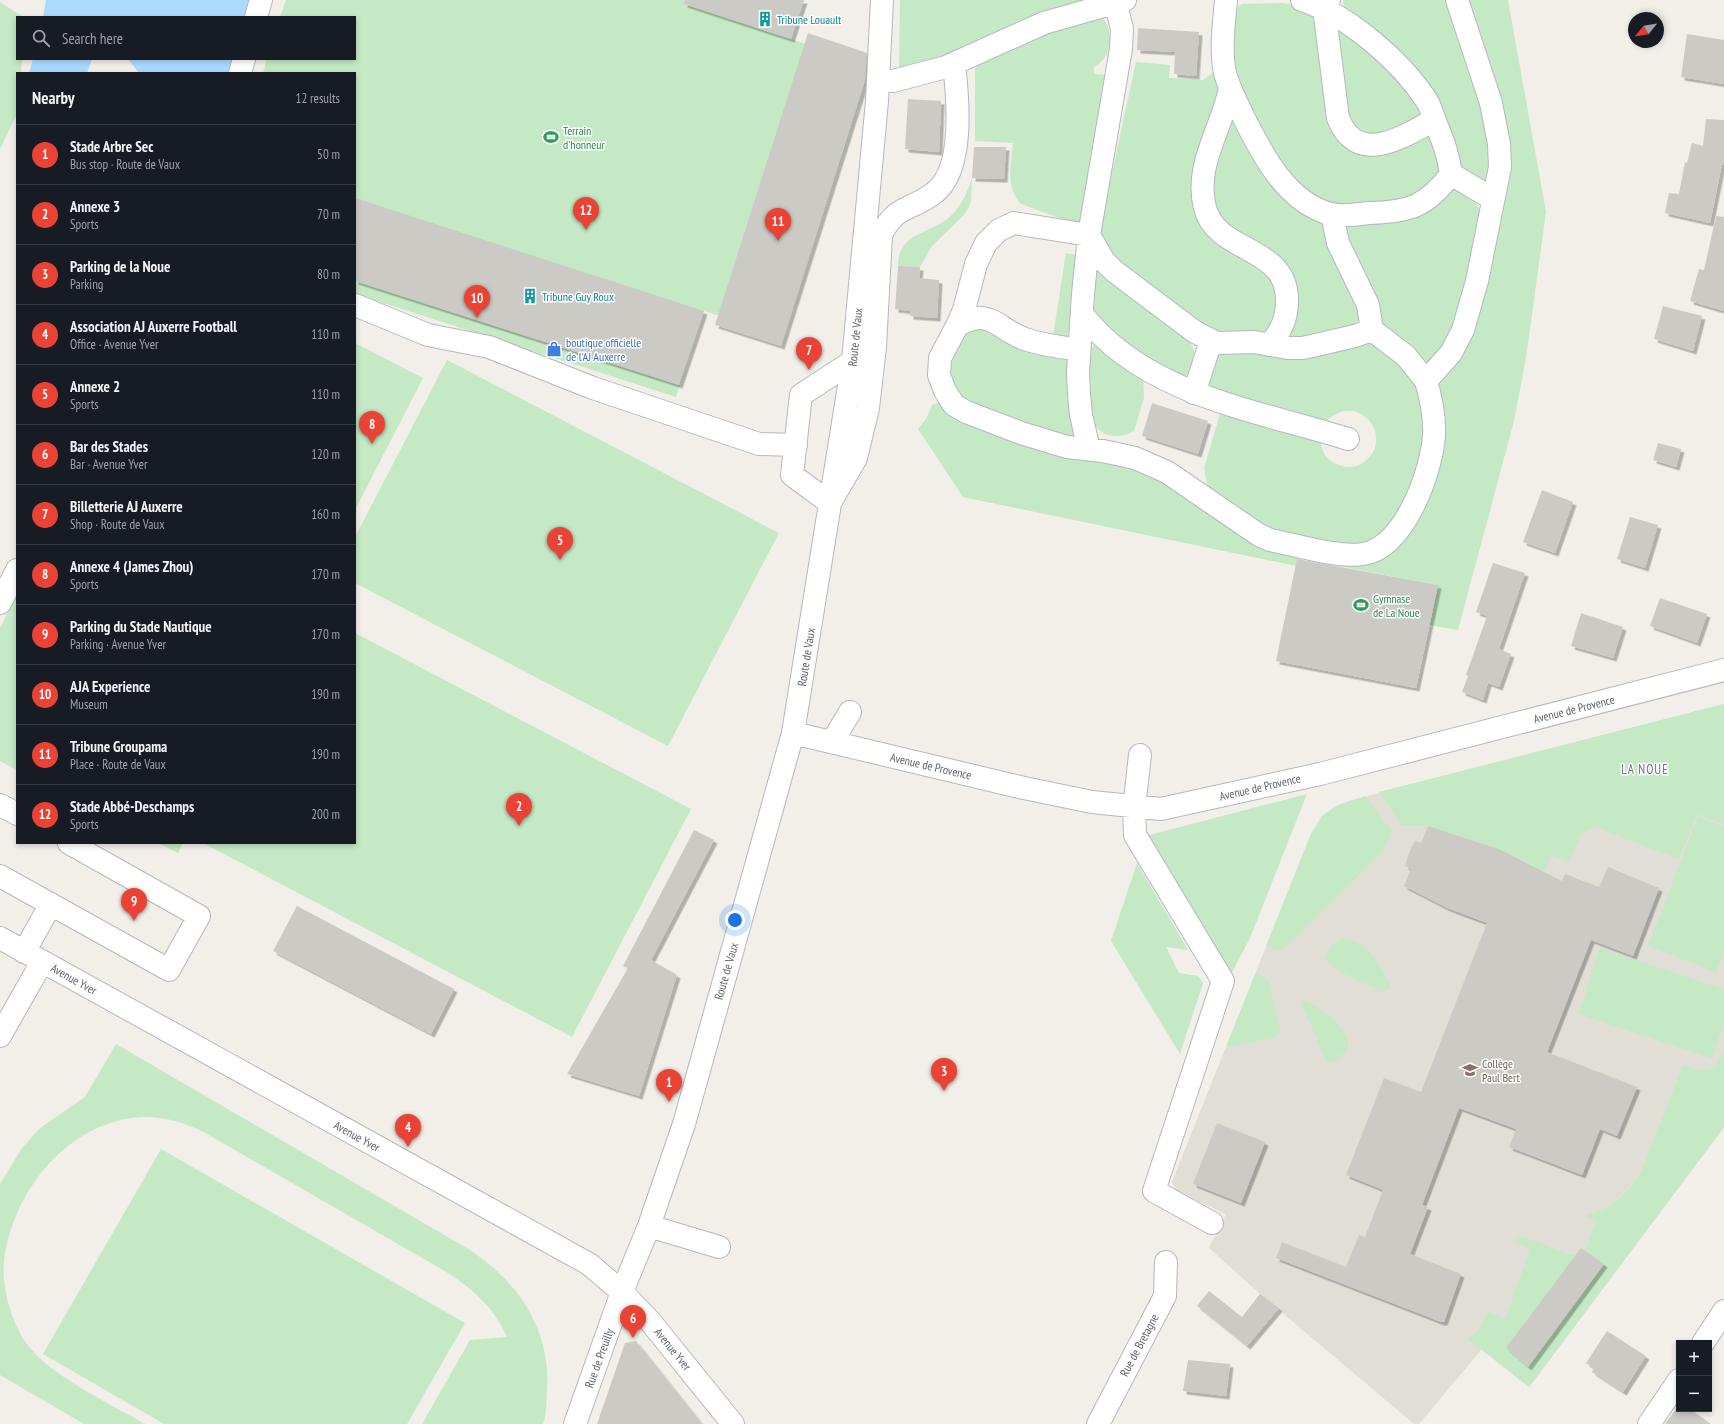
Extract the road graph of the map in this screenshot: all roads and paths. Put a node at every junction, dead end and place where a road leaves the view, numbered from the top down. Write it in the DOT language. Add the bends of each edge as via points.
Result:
graph roads {
  1 [pos="261,0"];
  2 [pos="882,0"];
  3 [pos="1226,0"];
  4 [pos="1302,0"];
  5 [pos="1458,0"];
  6 [pos="1119,1"];
  7 [pos="1326,4"];
  8 [pos="256,16"];
  9 [pos="244,60"];
  10 [pos="954,64"];
  11 [pos="240,72"];
  12 [pos="878,79"];
  13 [pos="1230,88"];
  14 [pos="1434,120"];
  15 [pos="1451,174"];
  16 [pos="1493,200"];
  17 [pos="1332,214"];
  18 [pos="1089,235"];
  19 [pos="356,305"];
  20 [pos="1082,314"];
  21 [pos="957,326"];
  22 [pos="1372,330"];
  23 [pos="1211,341"];
  24 [pos="1269,345"];
  25 [pos="1079,350"];
  26 [pos="853,360"];
  27 [pos="1426,381"];
  28 [pos="1194,393"];
  29 [pos="1348,438"];
  30 [pos="796,445"];
  31 [pos="1089,449"];
  32 [pos="830,503"];
  33 [pos="16,572"];
  34 [pos="0,603"];
  35 [pos="1724,670"];
  36 [pos="850,712"];
  37 [pos="792,733"];
  38 [pos="832,742"];
  39 [pos="1140,755"];
  40 [pos="0,805"];
  41 [pos="1134,808"];
  42 [pos="16,813"];
  43 [pos="71,844"];
  44 [pos="0,876"];
  45 [pos="51,904"];
  46 [pos="0,938"];
  47 [pos="33,957"];
  48 [pos="0,1036"];
  49 [pos="1212,1223"];
  50 [pos="649,1226"];
  51 [pos="719,1247"];
  52 [pos="1166,1262"];
  53 [pos="622,1292"];
  54 [pos="1724,1311"];
  55 [pos="1705,1340"];
  56 [pos="1676,1384"];
  57 [pos="575,1424"];
  58 [pos="733,1424"];
  59 [pos="1098,1424"];
  60 [pos="1649,1424"];
  1 -- 8 [label="street"];
  2 -- 12 [label="street, Route de Vaux"];
  3 -- 13 [label="street" via="1222,52"];
  4 -- 7 [label="street"];
  5 -- 16 [label="street" via="1491,103 1496,127 1500,167"];
  6 -- 10 [label="street" via="1044,23"];
  6 -- 18 [label="street" via="1121,50"];
  7 -- 14 [label="street" via="1402,69 1428,102"];
  7 -- 14 [label="street" via="1338,118 1343,131 1350,139 1380,145 1398,139"];
  9 -- 11 [label="street"];
  10 -- 12 [label="street" via="894,81"];
  10 -- 32 [label="street" via="957,97 956,138 951,171 935,193 897,212 881,235 875,347 868,408 856,458"];
  12 -- 26 [label="street, Route de Vaux"];
  13 -- 17 [label="street" via="1263,156 1274,171 1313,206"];
  13 -- 24 [label="street" via="1204,167 1203,198 1210,220 1218,230 1268,260 1279,272 1284,283 1287,312 1284,324"];
  14 -- 15 [label="street" via="1448,152"];
  15 -- 16 [label="street"];
  15 -- 17 [label="street" via="1432,196 1411,208 1384,213"];
  16 -- 27 [label="street" via="1477,281 1463,330 1451,353"];
  17 -- 22 [label="street" via="1338,243 1368,305"];
  18 -- 20 [label="street"];
  18 -- 21 [label="street" via="1014,223 1000,230 986,243 976,264 964,310"];
  18 -- 23 [label="street" via="1104,261 1114,271 1195,332"];
  19 -- 30 [label="street" via="428,335 489,347 593,388 759,444"];
  20 -- 25 [label="street"];
  20 -- 28 [label="street" via="1108,342 1136,363"];
  21 -- 25 [label="street" via="978,317 1004,327 1023,339"];
  21 -- 31 [label="street" via="940,358 939,375 954,405 1020,433 1067,447"];
  22 -- 24 [label="street" via="1303,348"];
  22 -- 27 [label="street" via="1406,356"];
  23 -- 24 [label="street"];
  23 -- 28 [label="street"];
  25 -- 31 [label="street" via="1080,415"];
  26 -- 30 [label="street" via="801,394"];
  26 -- 32 [label="street, Route de Vaux"];
  27 -- 31 [label="street" via="1431,396 1434,434 1432,453 1423,484 1412,510 1395,533 1376,550 1364,554 1335,553 1270,540 1166,472 1135,458"];
  28 -- 29 [label="street"];
  30 -- 32 [label="street" via="792,475"];
  32 -- 37 [label="street, Route de Vaux"];
  33 -- 34 [label="street"];
  35 -- 41 [label="street, Avenue de Provence" via="1308,777 1161,809"];
  36 -- 38 [label="street"];
  37 -- 38 [label="street, Avenue de Provence"];
  37 -- 50 [label="street, Route de Vaux" via="684,1124"];
  38 -- 41 [label="street, Avenue de Provence" via="1024,788"];
  39 -- 41 [label="street"];
  40 -- 42 [label="street"];
  41 -- 49 [label="street" via="1136,835 1223,981 1154,1192"];
  43 -- 45 [label="street" via="199,916 169,970"];
  44 -- 45 [label="street"];
  45 -- 47 [label="street"];
  46 -- 47 [label="street, Avenue Yver"];
  47 -- 48 [label="street" via="23,996"];
  47 -- 53 [label="street, Avenue Yver" via="589,1264"];
  50 -- 51 [label="street"];
  50 -- 53 [label="street, Route de Vaux"];
  52 -- 59 [label="street, Rue de Bretagne" via="1165,1296"];
  53 -- 57 [label="street, Rue de Preuilly"];
  53 -- 58 [label="street, Avenue Yver" via="663,1336"];
  54 -- 55 [label="street"];
  56 -- 60 [label="street"];
}
